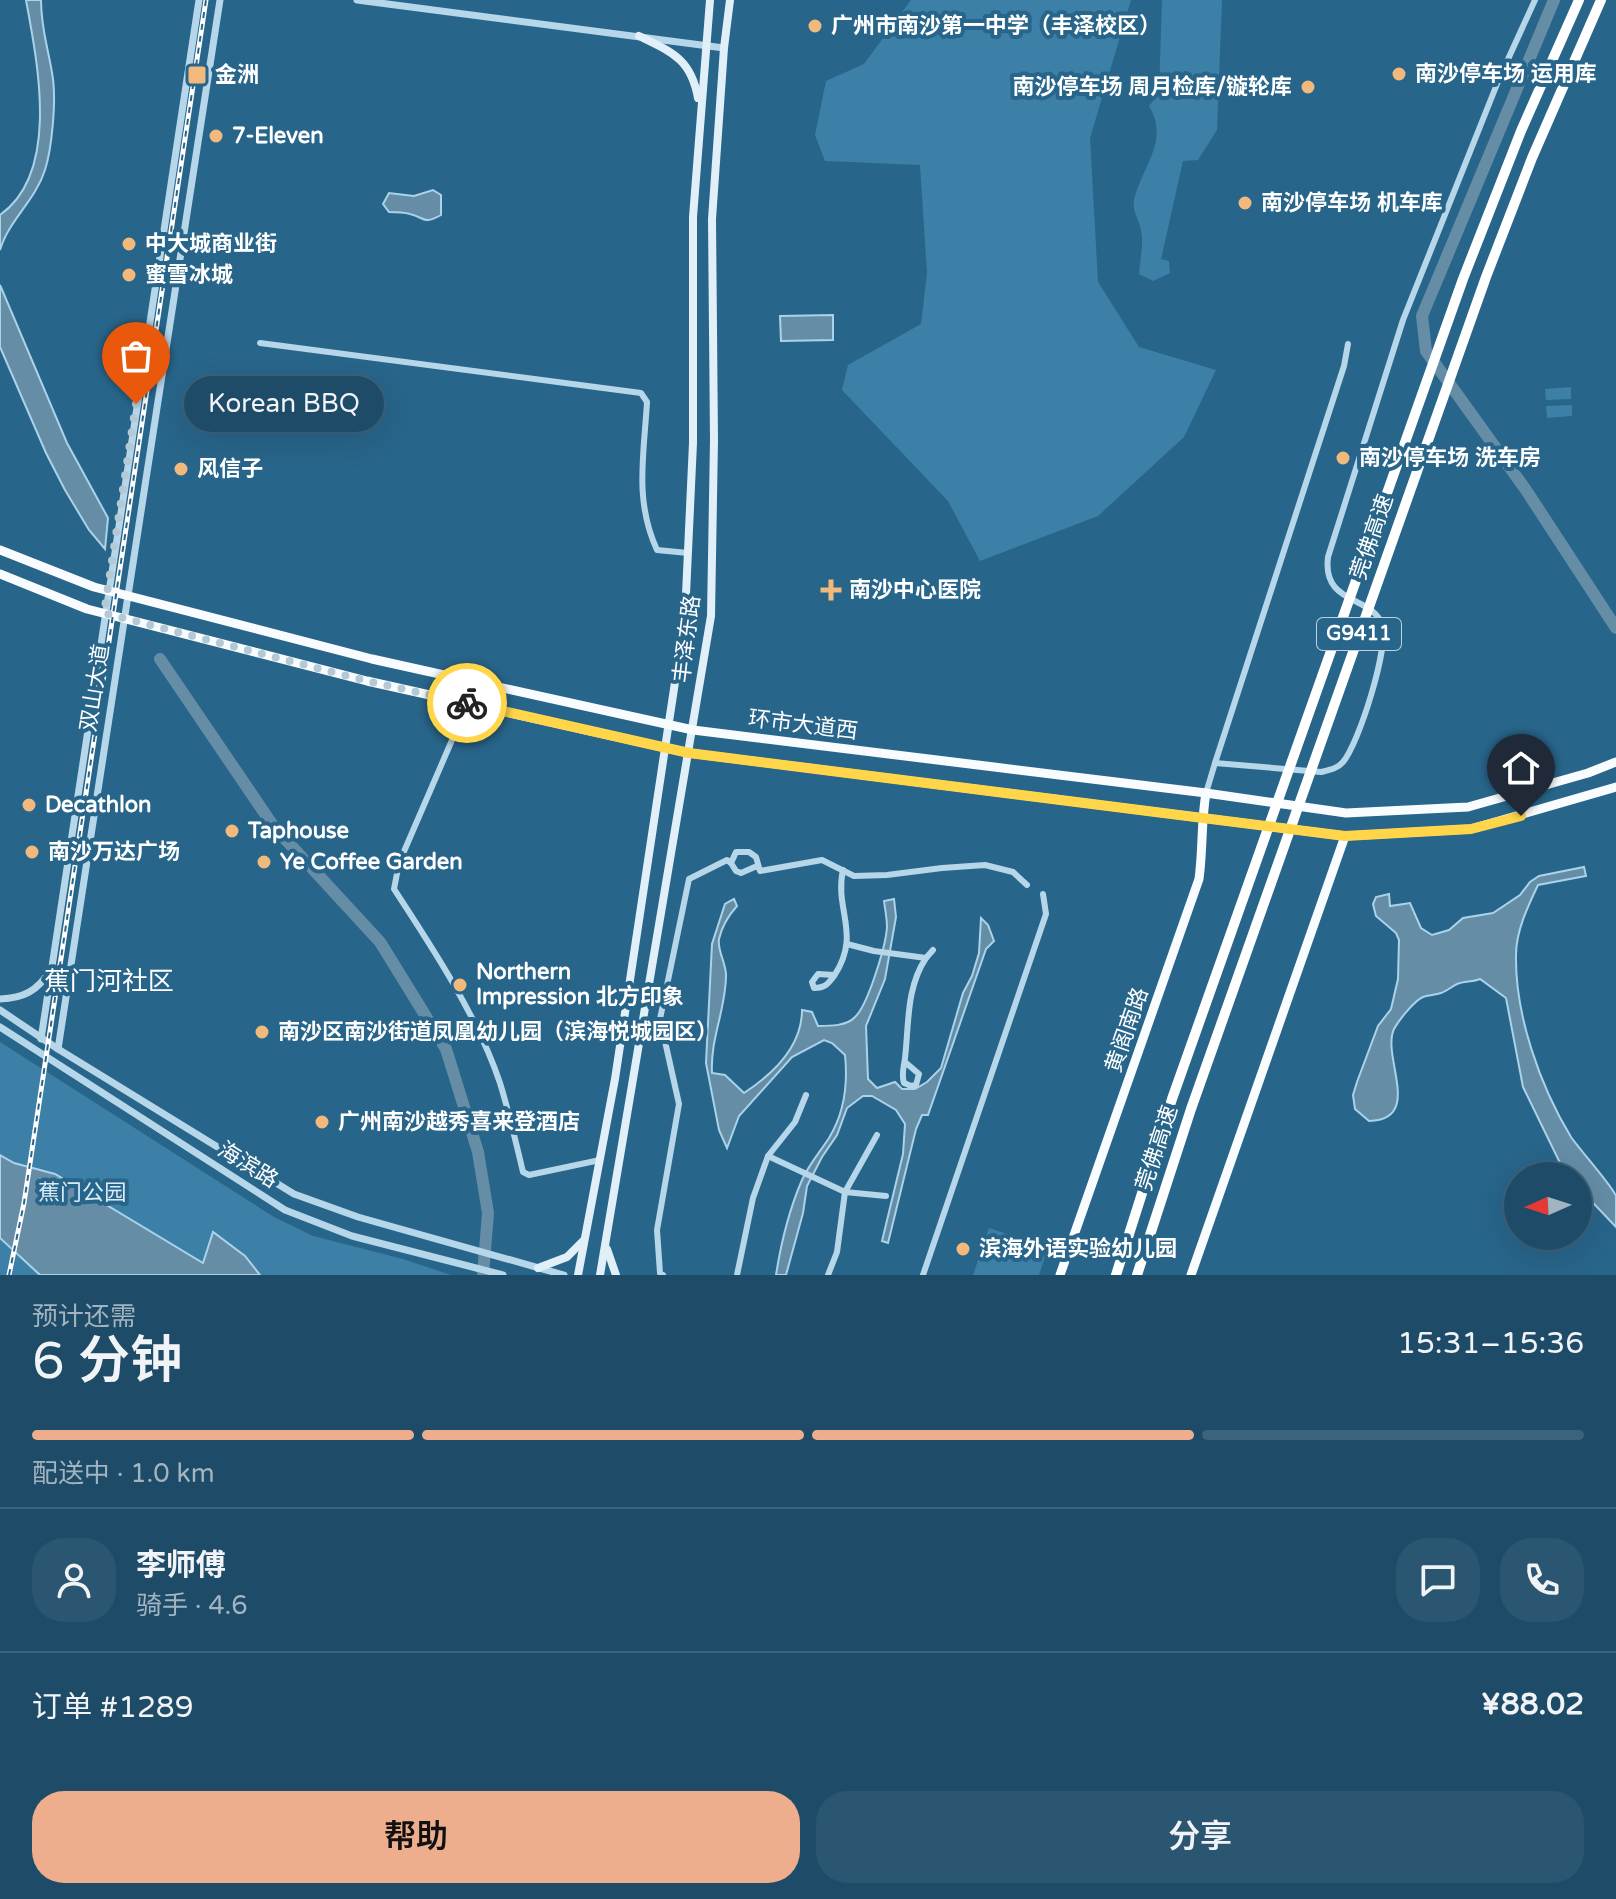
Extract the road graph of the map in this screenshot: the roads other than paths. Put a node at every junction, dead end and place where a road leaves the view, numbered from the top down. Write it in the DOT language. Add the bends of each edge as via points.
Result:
graph roads {
  1 [pos="199,0"];
  2 [pos="220,0"];
  3 [pos="357,0"];
  4 [pos="710,0"];
  5 [pos="730,0"];
  6 [pos="1535,0"];
  7 [pos="1579,0"];
  8 [pos="1601,0"];
  9 [pos="639,36"];
  10 [pos="705,46"];
  11 [pos="724,48"];
  12 [pos="700,108"];
  13 [pos="260,343"];
  14 [pos="1348,344"];
  15 [pos="0,550"];
  16 [pos="688,553"];
  17 [pos="0,574"];
  18 [pos="107,591"];
  19 [pos="126,596"];
  20 [pos="104,613"];
  21 [pos="123,618"];
  22 [pos="468,703"];
  23 [pos="668,725"];
  24 [pos="693,730"];
  25 [pos="666,747"];
  26 [pos="689,753"];
  27 [pos="1616,762"];
  28 [pos="1215,763"];
  29 [pos="1616,787"];
  30 [pos="1206,793"];
  31 [pos="1202,816"];
  32 [pos="1345,836"];
  33 [pos="731,863"];
  34 [pos="757,866"];
  35 [pos="843,870"];
  36 [pos="1027,885"];
  37 [pos="1043,894"];
  38 [pos="847,944"];
  39 [pos="933,950"];
  40 [pos="926,958"];
  41 [pos="53,965"];
  42 [pos="834,975"];
  43 [pos="0,999"];
  44 [pos="0,1010"];
  45 [pos="0,1027"];
  46 [pos="41,1039"];
  47 [pos="58,1049"];
  48 [pos="905,1062"];
  49 [pos="806,1095"];
  50 [pos="877,1135"];
  51 [pos="768,1156"];
  52 [pos="600,1160"];
  53 [pos="845,1192"];
  54 [pos="886,1196"];
  55 [pos="586,1237"];
  56 [pos="606,1241"];
  57 [pos="538,1268"];
  58 [pos="503,1275"];
  59 [pos="564,1275"];
  60 [pos="578,1275"];
  61 [pos="600,1275"];
  62 [pos="616,1275"];
  63 [pos="663,1275"];
  64 [pos="737,1275"];
  65 [pos="828,1275"];
  66 [pos="923,1275"];
  67 [pos="1060,1275"];
  68 [pos="1116,1275"];
  69 [pos="1137,1275"];
  70 [pos="1191,1275"];
  1 -- 18 [label="street, 双山大道"];
  2 -- 19 [label="street, 双山大道"];
  3 -- 9 [label="street"];
  4 -- 10 [label="main road, 丰泽东路"];
  5 -- 11 [label="main road, 丰泽东路"];
  6 -- 28 [label="street" via="1403,320 1328,557 1330,581 1382,624 1380,662 1357,738 1341,764 1321,772"];
  7 -- 68 [label="highway, 莞佛高速 / G9411, bridge" via="1458,293 1177,1084"];
  8 -- 69 [label="highway, 莞佛高速 / G9411, bridge" via="1486,277"];
  9 -- 10 [label="street"];
  9 -- 12 [label="main road" via="674,53 689,69"];
  10 -- 11 [label="street"];
  10 -- 12 [label="main road, 丰泽东路"];
  11 -- 24 [label="main road, 丰泽东路" via="712,219 711,616"];
  12 -- 16 [label="main road, 丰泽东路" via="693,217"];
  13 -- 16 [label="street" via="641,393 647,402 641,496 647,529 657,550"];
  14 -- 28 [label="street"];
  15 -- 18 [label="main road, 环市大道西"];
  16 -- 23 [label="main road, 丰泽东路" via="685,616"];
  17 -- 20 [label="main road, 环市大道西"];
  18 -- 19 [label="main road, 环市大道西"];
  18 -- 20 [label="street, 双山大道"];
  19 -- 21 [label="street, 双山大道"];
  19 -- 23 [label="main road, 环市大道西" via="372,659"];
  20 -- 21 [label="main road, 环市大道西"];
  20 -- 41 [label="street, 双山大道"];
  21 -- 22 [label="main road, 环市大道西"];
  21 -- 47 [label="street, 双山大道"];
  22 -- 25 [label="main road, 环市大道西"];
  22 -- 52 [label="street" via="399,863 394,889 470,1016 499,1081 523,1172"];
  23 -- 24 [label="main road, 环市大道西"];
  23 -- 25 [label="main road, 丰泽东路"];
  24 -- 26 [label="main road, 丰泽东路"];
  24 -- 30 [label="main road, 环市大道西"];
  25 -- 26 [label="main road, 环市大道西"];
  25 -- 52 [label="main road, 丰泽东路"];
  26 -- 31 [label="main road, 环市大道西"];
  26 -- 56 [label="main road, 丰泽东路"];
  27 -- 30 [label="main road, 环市大道西" via="1468,807 1346,813"];
  28 -- 30 [label="street"];
  29 -- 32 [label="main road, 环市大道西" via="1471,829"];
  30 -- 31 [label="main road, 黄阁南路"];
  31 -- 32 [label="main road, 环市大道西"];
  31 -- 67 [label="main road, 黄阁南路" via="1199,879"];
  32 -- 70 [label="main road"];
  33 -- 34 [label="street" via="741,873"];
  33 -- 34 [label="street" via="742,851 756,857"];
  33 -- 63 [label="street" via="727,860 689,879 660,1019 679,1104 657,1230"];
  34 -- 35 [label="street" via="760,871 822,860"];
  35 -- 36 [label="street" via="854,876 887,875 985,865 1013,872"];
  35 -- 38 [label="street"];
  37 -- 66 [label="street" via="1046,914"];
  38 -- 40 [label="street"];
  38 -- 42 [label="street"];
  39 -- 40 [label="street"];
  40 -- 48 [label="street" via="909,1003"];
  41 -- 43 [label="street" via="33,991"];
  41 -- 46 [label="street, 双山大道"];
  44 -- 46 [label="street, 海滨路"];
  45 -- 58 [label="street, 海滨路" via="285,1210 352,1236"];
  46 -- 47 [label="street, 海滨路"];
  47 -- 57 [label="street, 海滨路" via="294,1194"];
  49 -- 51 [label="street" via="795,1122"];
  50 -- 53 [label="street"];
  51 -- 53 [label="street"];
  51 -- 64 [label="street"];
  52 -- 55 [label="main road, 丰泽东路"];
  53 -- 54 [label="street"];
  53 -- 65 [label="street" via="837,1252"];
  55 -- 57 [label="main road" via="567,1257"];
  55 -- 60 [label="main road, 丰泽东路"];
  56 -- 61 [label="main road, 丰泽东路"];
  56 -- 62 [label="main road"];
  57 -- 59 [label="street, 海滨路"];
}
